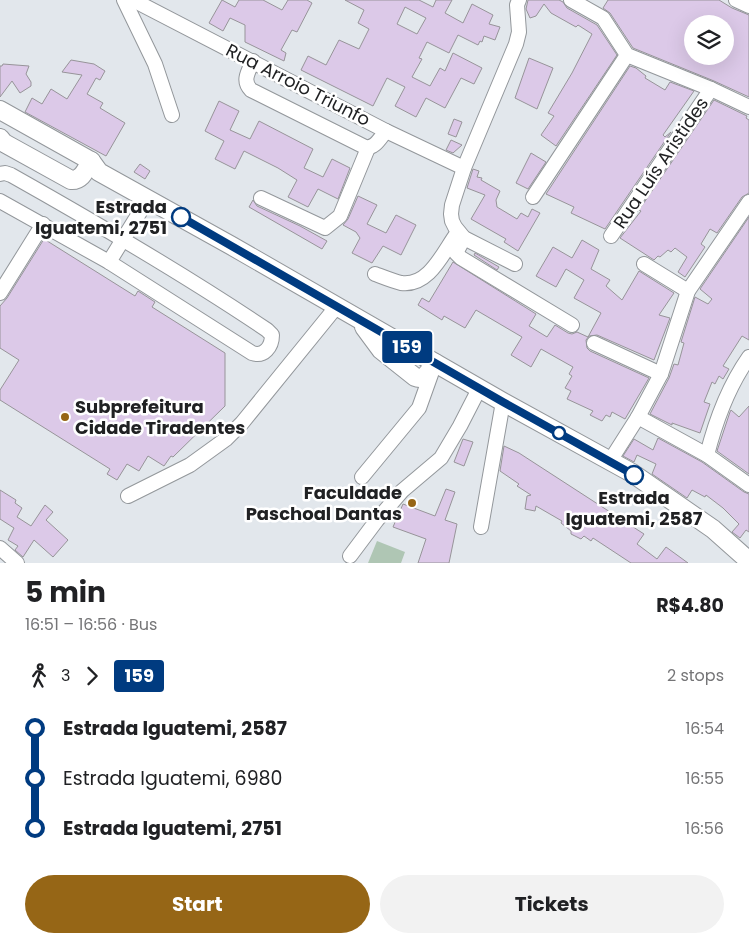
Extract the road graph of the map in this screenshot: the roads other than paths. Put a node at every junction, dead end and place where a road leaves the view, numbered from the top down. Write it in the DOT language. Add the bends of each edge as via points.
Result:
graph roads {
  1 [pos="124,0"];
  2 [pos="133,0"];
  3 [pos="571,0"];
  4 [pos="736,0"];
  5 [pos="514,2"];
  6 [pos="749,6"];
  7 [pos="627,55"];
  8 [pos="253,61"];
  9 [pos="711,89"];
  10 [pos="749,107"];
  11 [pos="0,110"];
  12 [pos="172,115"];
  13 [pos="386,131"];
  14 [pos="0,132"];
  15 [pos="0,138"];
  16 [pos="368,148"];
  17 [pos="91,168"];
  18 [pos="464,168"];
  19 [pos="0,174"];
  20 [pos="533,197"];
  21 [pos="261,198"];
  22 [pos="148,199"];
  23 [pos="0,201"];
  24 [pos="749,202"];
  25 [pos="43,224"];
  26 [pos="461,235"];
  27 [pos="611,236"];
  28 [pos="123,239"];
  29 [pos="109,262"];
  30 [pos="515,264"];
  31 [pos="644,264"];
  32 [pos="375,274"];
  33 [pos="688,292"];
  34 [pos="0,293"];
  35 [pos="337,306"];
  36 [pos="572,325"];
  37 [pos="594,343"];
  38 [pos="749,357"];
  39 [pos="435,364"];
  40 [pos="661,374"];
  41 [pos="479,389"];
  42 [pos="503,402"];
  43 [pos="638,417"];
  44 [pos="708,455"];
  45 [pos="610,461"];
  46 [pos="362,478"];
  47 [pos="749,485"];
  48 [pos="128,496"];
  49 [pos="481,528"];
  50 [pos="0,548"];
  51 [pos="350,556"];
  52 [pos="749,560"];
  53 [pos="17,563"];
  1 -- 12 [label="street" via="155,64"];
  2 -- 8 [label="street, Rua Arroio Triunfo"];
  3 -- 7 [label="street" via="603,18"];
  4 -- 6 [label="street"];
  5 -- 18 [label="street" via="520,23 516,44"];
  7 -- 9 [label="street"];
  7 -- 20 [label="street"];
  8 -- 13 [label="street, Rua Arroio Triunfo"];
  8 -- 16 [label="street" via="246,78 252,90"];
  9 -- 10 [label="street"];
  9 -- 27 [label="street, Rua Luís Aristides"];
  11 -- 17 [label="main road"];
  13 -- 16 [label="street"];
  13 -- 18 [label="street, Rua Arroio Triunfo"];
  14 -- 17 [label="main road"];
  15 -- 17 [label="main road" via="71,180 78,180"];
  16 -- 21 [label="street" via="340,216 325,228"];
  17 -- 22 [label="main road"];
  18 -- 26 [label="street" via="452,205 452,221"];
  19 -- 28 [label="street" via="11,175"];
  22 -- 28 [label="street"];
  22 -- 35 [label="main road"];
  23 -- 25 [label="street"];
  24 -- 33 [label="street"];
  25 -- 29 [label="street"];
  25 -- 34 [label="street"];
  26 -- 30 [label="street"];
  26 -- 32 [label="street" via="420,279 401,283"];
  26 -- 36 [label="street" via="456,253 461,258"];
  28 -- 29 [label="street"];
  28 -- 29 [label="street" via="270,332 272,339 267,351 258,355 252,353"];
  31 -- 33 [label="street"];
  33 -- 40 [label="street"];
  35 -- 39 [label="main road"];
  35 -- 48 [label="street" via="226,439 190,465"];
  37 -- 40 [label="street"];
  38 -- 44 [label="street" via="722,404"];
  39 -- 41 [label="main road"];
  39 -- 46 [label="street" via="419,408"];
  40 -- 43 [label="street"];
  41 -- 42 [label="main road"];
  41 -- 51 [label="street" via="441,458 402,491"];
  42 -- 45 [label="main road"];
  42 -- 49 [label="street"];
  43 -- 44 [label="street"];
  43 -- 45 [label="street"];
  44 -- 47 [label="street"];
  45 -- 52 [label="main road" via="713,529"];
  50 -- 53 [label="street"];
}
